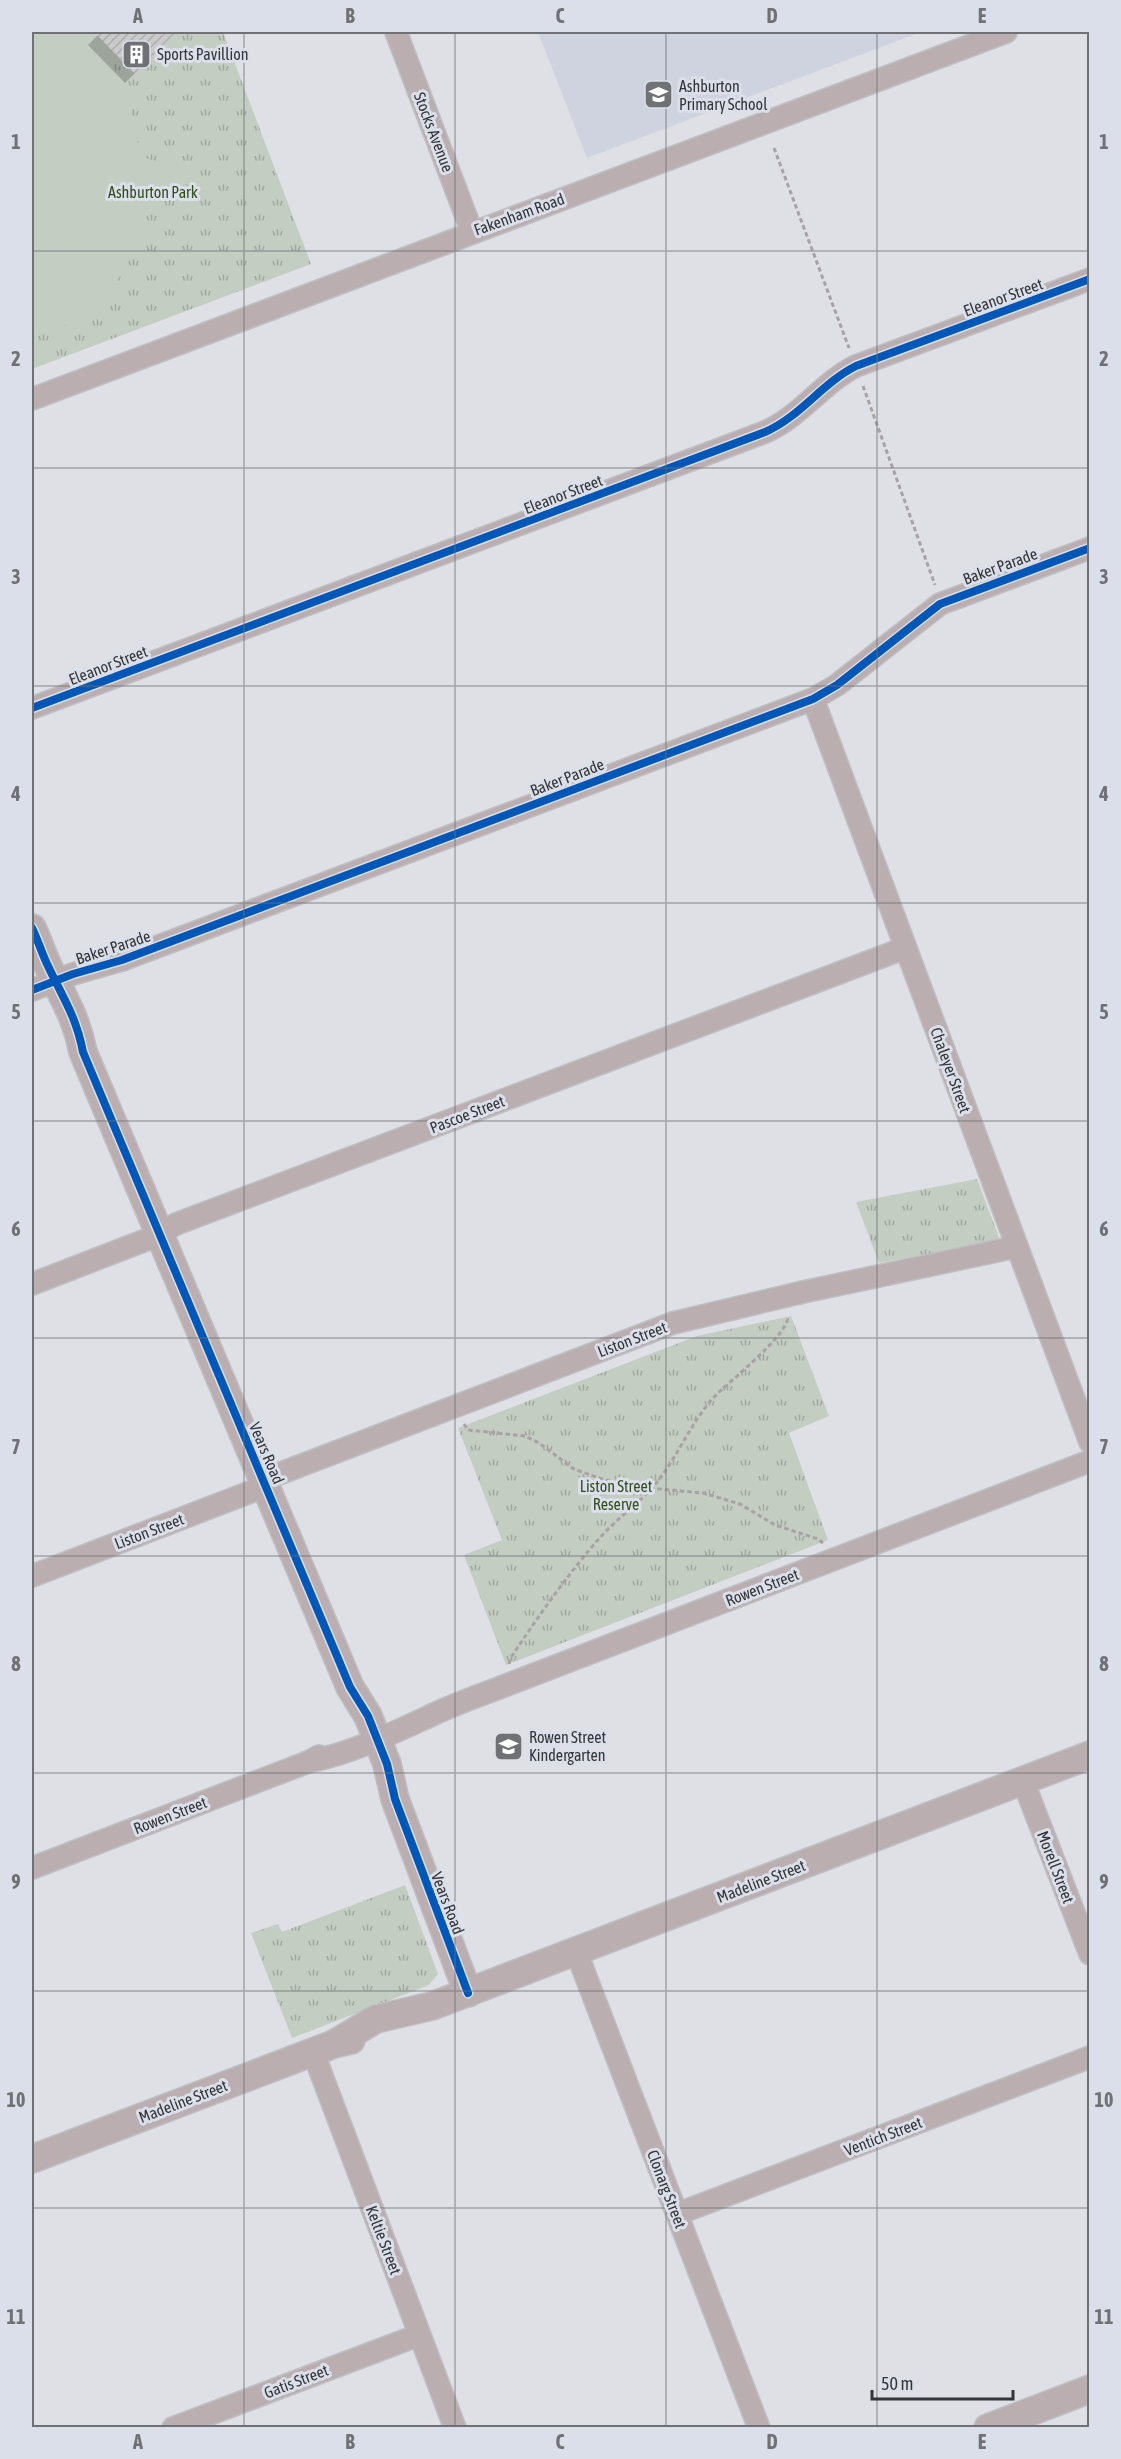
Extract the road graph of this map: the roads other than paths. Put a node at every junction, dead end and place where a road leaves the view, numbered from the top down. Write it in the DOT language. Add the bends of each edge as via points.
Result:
graph roads {
  1 [pos="396,32"];
  2 [pos="1006,32"];
  3 [pos="472,232"];
  4 [pos="1089,279"];
  5 [pos="32,399"];
  6 [pos="1089,548"];
  7 [pos="813,699"];
  8 [pos="32,708"];
  9 [pos="32,928"];
  10 [pos="905,948"];
  11 [pos="43,986"];
  12 [pos="159,1233"];
  13 [pos="1016,1247"];
  14 [pos="32,1284"];
  15 [pos="1089,1442"];
  16 [pos="1089,1461"];
  17 [pos="265,1483"];
  18 [pos="32,1576"];
  19 [pos="371,1738"];
  20 [pos="1089,1755"];
  21 [pos="1023,1780"];
  22 [pos="32,1868"];
  23 [pos="576,1951"];
  24 [pos="1089,1954"];
  25 [pos="468,1993"];
  26 [pos="323,2048"];
  27 [pos="1089,2057"];
  28 [pos="32,2159"];
  29 [pos="677,2214"];
  30 [pos="419,2335"];
  31 [pos="1089,2389"];
  32 [pos="173,2427"];
  33 [pos="455,2427"];
  34 [pos="759,2427"];
  35 [pos="988,2427"];
  1 -- 3 [label="street, Stocks Avenue"];
  2 -- 3 [label="street, Fakenham Road"];
  3 -- 5 [label="street, Fakenham Road"];
  4 -- 8 [label="street, Eleanor Street" via="856,366 765,432"];
  6 -- 7 [label="street, Baker Parade" via="940,604 837,685"];
  7 -- 10 [label="street, Chaleyer Street"];
  7 -- 11 [label="street, Baker Parade" via="122,960"];
  9 -- 11 [label="street, Vears Road"];
  10 -- 12 [label="street, Pascoe Street"];
  10 -- 13 [label="street, Chaleyer Street"];
  11 -- 12 [label="street, Vears Road" via="78,1027 83,1052"];
  12 -- 14 [label="street, Pascoe Street"];
  12 -- 17 [label="street, Vears Road"];
  13 -- 15 [label="street, Chaleyer Street"];
  13 -- 17 [label="street, Liston Street" via="684,1320"];
  16 -- 19 [label="street, Rowen Street" via="435,1713 392,1724"];
  17 -- 18 [label="street, Liston Street"];
  17 -- 19 [label="street, Vears Road" via="350,1687 357,1718"];
  19 -- 22 [label="street, Rowen Street" via="341,1755 308,1762"];
  19 -- 25 [label="street, Vears Road"];
  20 -- 21 [label="street, Madeline Street"];
  21 -- 23 [label="street, Madeline Street"];
  21 -- 24 [label="street, Morell Street"];
  23 -- 25 [label="street, Madeline Street"];
  23 -- 29 [label="street, Clonarg Street"];
  25 -- 26 [label="street, Madeline Street" via="432,2006 396,2029"];
  26 -- 28 [label="street, Madeline Street"];
  26 -- 30 [label="street, Keltie Street"];
  27 -- 29 [label="street, Ventich Street"];
  29 -- 34 [label="street, Clonarg Street"];
  30 -- 32 [label="street, Gatis Street"];
  30 -- 33 [label="street, Keltie Street"];
  31 -- 35 [label="street"];
}
